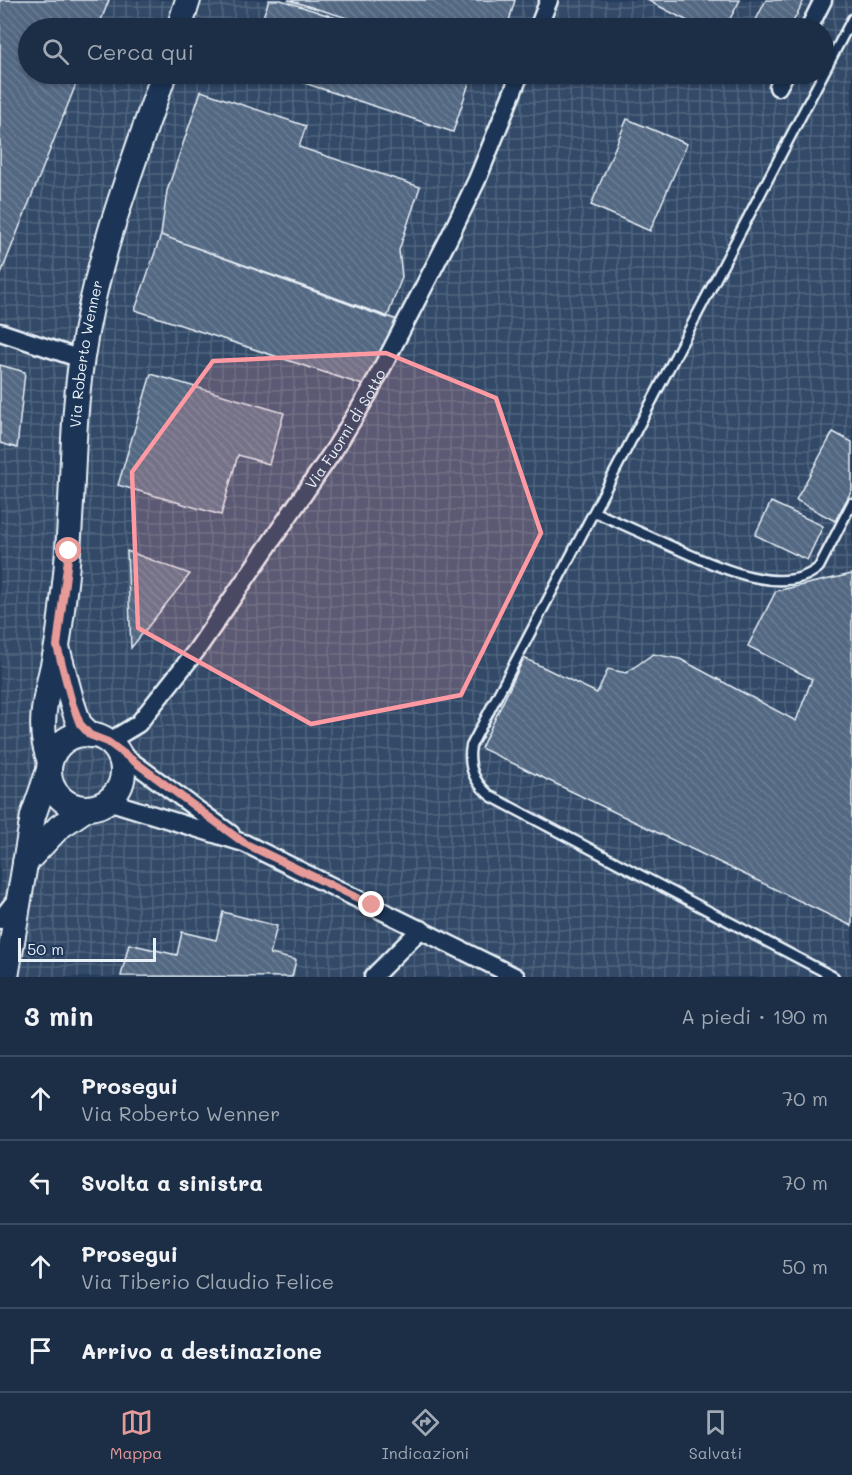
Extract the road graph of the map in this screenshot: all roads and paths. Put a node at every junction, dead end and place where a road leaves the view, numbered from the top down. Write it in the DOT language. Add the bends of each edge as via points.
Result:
graph roads {
  1 [pos="188,0"];
  2 [pos="549,0"];
  3 [pos="824,0"];
  4 [pos="182,18"];
  5 [pos="542,18"];
  6 [pos="814,18"];
  7 [pos="852,19"];
  8 [pos="834,53"];
  9 [pos="161,84"];
  10 [pos="516,84"];
  11 [pos="818,84"];
  12 [pos="0,332"];
  13 [pos="81,359"];
  14 [pos="852,503"];
  15 [pos="594,512"];
  16 [pos="57,646"];
  17 [pos="105,742"];
  18 [pos="49,766"];
  19 [pos="97,805"];
  20 [pos="244,843"];
  21 [pos="25,862"];
  22 [pos="20,894"];
  23 [pos="0,920"];
  24 [pos="421,929"];
  25 [pos="6,977"];
  26 [pos="373,977"];
  27 [pos="516,977"];
  28 [pos="834,977"];
  1 -- 4 [label="main road"];
  2 -- 5 [label="street"];
  3 -- 6 [label="street"];
  7 -- 8 [label="lane"];
  9 -- 13 [label="main road, Via Roberto Wenner" via="100,269"];
  10 -- 17 [label="street, Via Fuorni di Sotto" via="454,228 369,393 334,450 196,651 138,724"];
  11 -- 15 [label="lane"];
  12 -- 13 [label="street"];
  13 -- 16 [label="main road, Via Roberto Wenner" via="69,551"];
  14 -- 15 [label="lane" via="819,567 812,574 777,580 721,568"];
  15 -- 28 [label="lane" via="471,746 470,767 475,777 482,789 517,812"];
  16 -- 17 [label="main road, Via Roberto Wenner" via="80,724"];
  16 -- 18 [label="main road, Via Roberto Wenner" via="42,723"];
  17 -- 18 [label="main road" via="74,736 54,753"];
  17 -- 19 [label="main road" via="121,760 123,771 116,793"];
  17 -- 20 [label="street"];
  18 -- 19 [label="main road" via="50,782 59,797 75,807"];
  18 -- 21 [label="main road" via="33,816"];
  19 -- 20 [label="street"];
  19 -- 21 [label="main road" via="59,827"];
  20 -- 24 [label="street"];
  21 -- 22 [label="main road"];
  22 -- 23 [label="street"];
  22 -- 25 [label="main road"];
  24 -- 26 [label="street"];
  24 -- 27 [label="street"];
}
